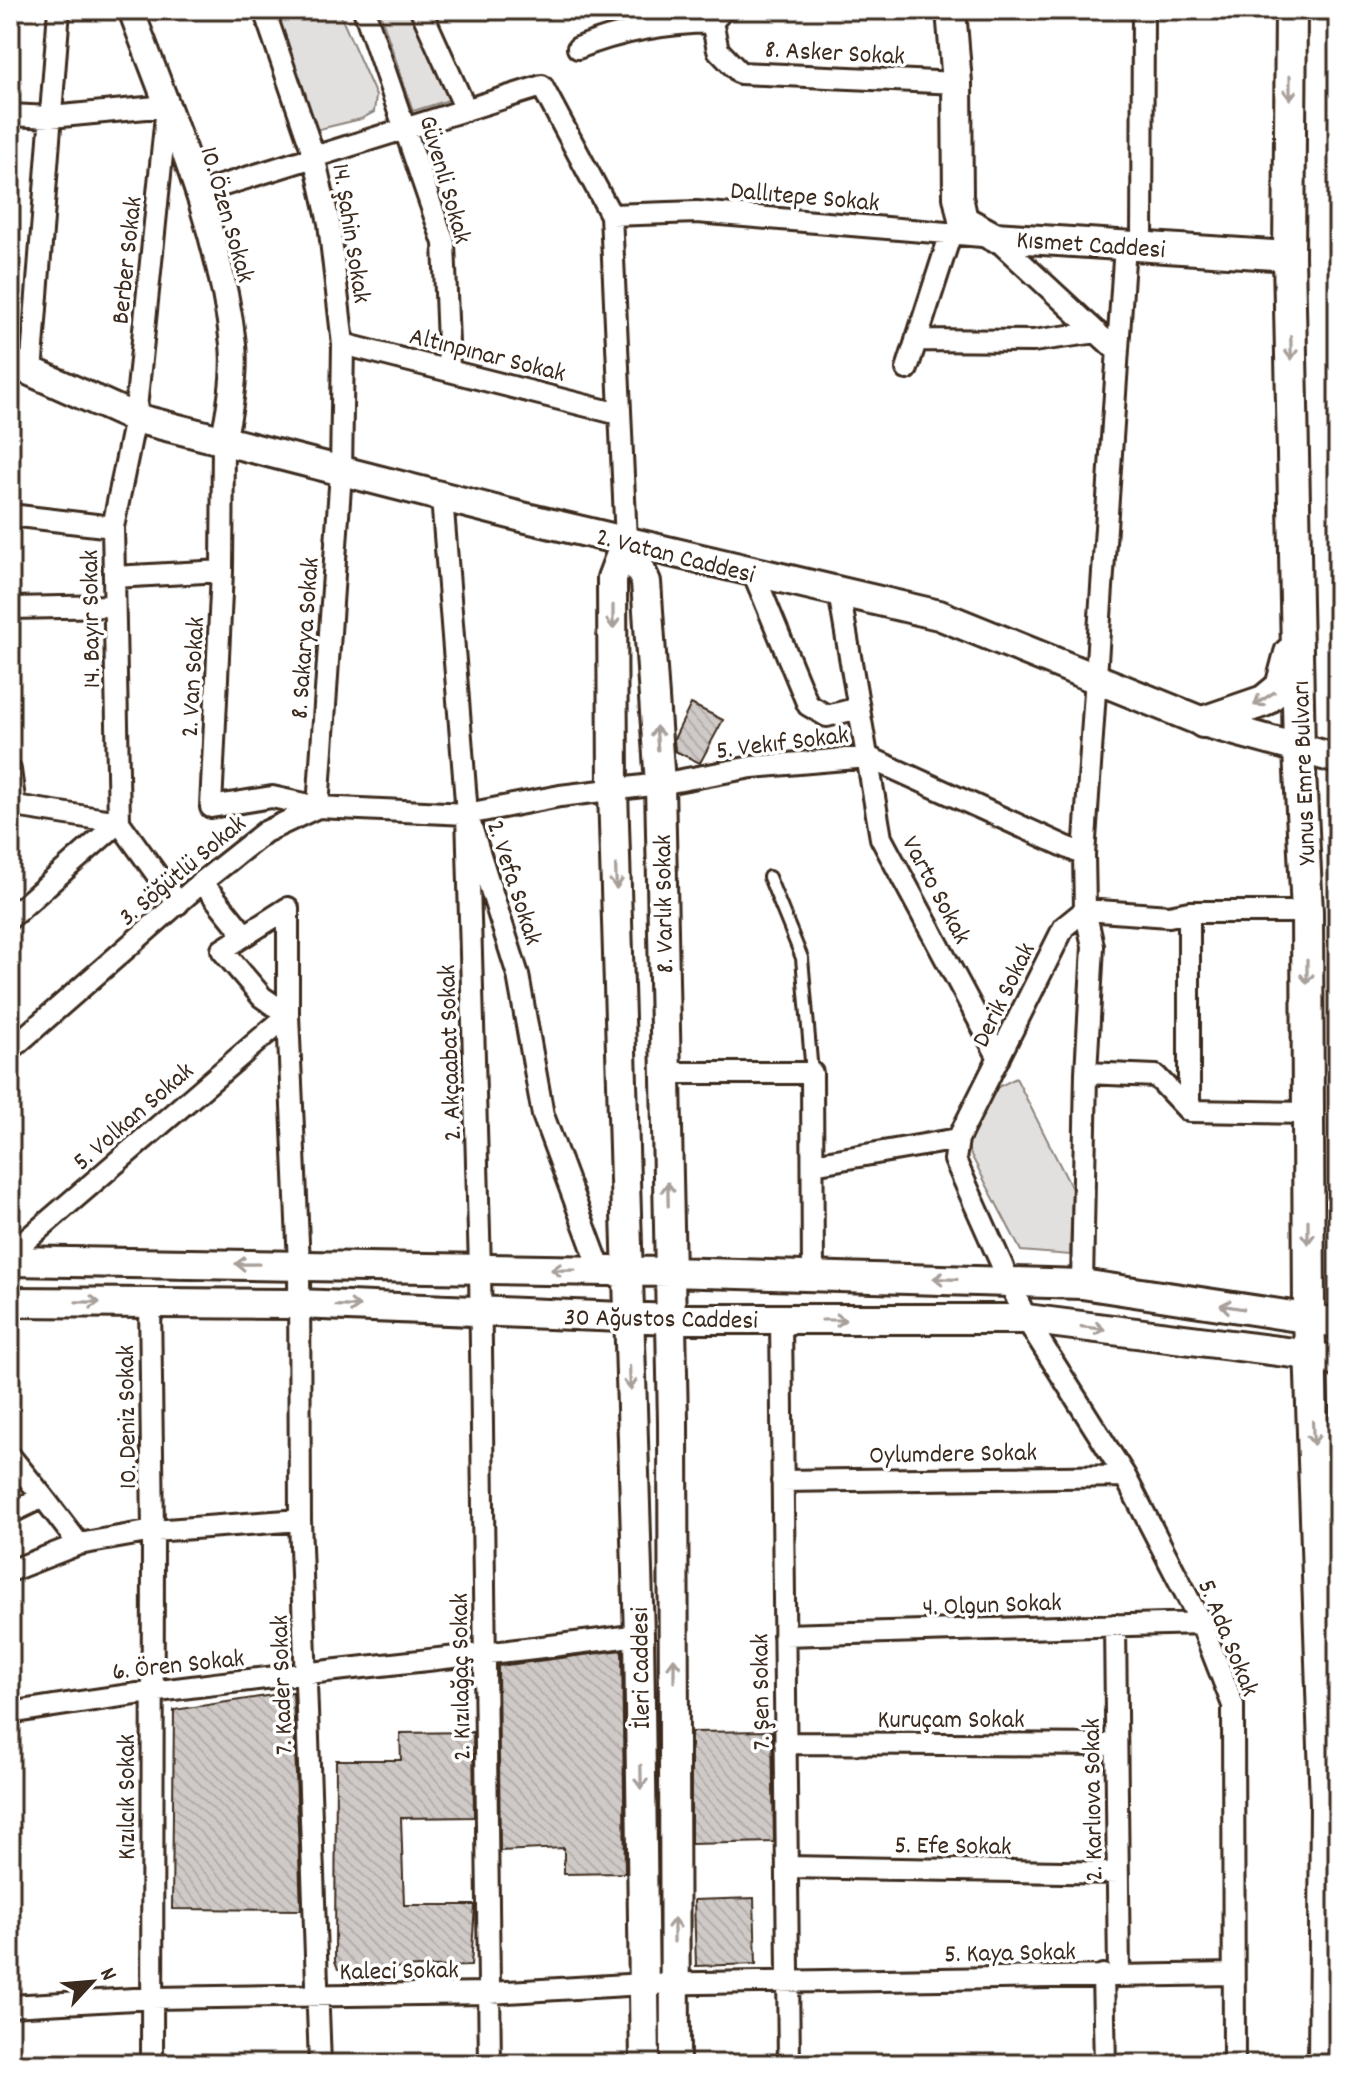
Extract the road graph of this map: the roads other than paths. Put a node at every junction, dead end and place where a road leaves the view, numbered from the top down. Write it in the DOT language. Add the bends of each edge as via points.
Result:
graph roads {
  1 [pos="59,10"];
  2 [pos="131,10"];
  3 [pos="264,10"];
  4 [pos="364,10"];
  5 [pos="421,10"];
  6 [pos="951,10"];
  7 [pos="1143,10"];
  8 [pos="1291,10"];
  9 [pos="718,16"];
  10 [pos="578,48"];
  11 [pos="957,83"];
  12 [pos="167,106"];
  13 [pos="466,110"];
  14 [pos="10,115"];
  15 [pos="51,117"];
  16 [pos="406,129"];
  17 [pos="314,156"];
  18 [pos="198,193"];
  19 [pos="611,215"];
  20 [pos="951,233"];
  21 [pos="994,237"];
  22 [pos="1134,246"];
  23 [pos="1289,256"];
  24 [pos="1097,332"];
  25 [pos="916,340"];
  26 [pos="343,344"];
  27 [pos="1117,351"];
  28 [pos="21,368"];
  29 [pos="449,368"];
  30 [pos="907,369"];
  31 [pos="619,414"];
  32 [pos="135,418"];
  33 [pos="223,441"];
  34 [pos="341,472"];
  35 [pos="442,497"];
  36 [pos="10,515"];
  37 [pos="113,527"];
  38 [pos="626,541"];
  39 [pos="222,571"];
  40 [pos="753,572"];
  41 [pos="114,577"];
  42 [pos="839,592"];
  43 [pos="1298,604"];
  44 [pos="114,606"];
  45 [pos="10,608"];
  46 [pos="1096,681"];
  47 [pos="859,708"];
  48 [pos="1203,722"];
  49 [pos="1299,751"];
  50 [pos="868,757"];
  51 [pos="1338,759"];
  52 [pos="10,770"];
  53 [pos="660,784"];
  54 [pos="613,791"];
  55 [pos="318,807"];
  56 [pos="13,809"];
  57 [pos="467,814"];
  58 [pos="119,822"];
  59 [pos="1084,855"];
  60 [pos="769,877"];
  61 [pos="202,882"];
  62 [pos="178,904"];
  63 [pos="1085,910"];
  64 [pos="1189,912"];
  65 [pos="1307,912"];
  66 [pos="10,918"];
  67 [pos="244,934"];
  68 [pos="288,1015"];
  69 [pos="10,1050"];
  70 [pos="999,1058"];
  71 [pos="665,1073"];
  72 [pos="812,1073"];
  73 [pos="1086,1073"];
  74 [pos="1189,1111"];
  75 [pos="1308,1113"];
  76 [pos="958,1139"];
  77 [pos="813,1164"];
  78 [pos="10,1254"];
  79 [pos="10,1261"];
  80 [pos="299,1265"];
  81 [pos="614,1271"];
  82 [pos="669,1272"];
  83 [pos="813,1276"];
  84 [pos="1006,1281"];
  85 [pos="1082,1284"];
  86 [pos="480,1290"];
  87 [pos="10,1302"];
  88 [pos="150,1303"];
  89 [pos="298,1304"];
  90 [pos="628,1318"];
  91 [pos="672,1319"];
  92 [pos="1026,1319"];
  93 [pos="781,1320"];
  94 [pos="1323,1320"];
  95 [pos="1324,1359"];
  96 [pos="10,1456"];
  97 [pos="1125,1476"];
  98 [pos="782,1481"];
  99 [pos="43,1497"];
  100 [pos="10,1513"];
  101 [pos="300,1520"];
  102 [pos="153,1531"];
  103 [pos="79,1544"];
  104 [pos="10,1571"];
  105 [pos="1201,1623"];
  106 [pos="1115,1625"];
  107 [pos="639,1635"];
  108 [pos="784,1635"];
  109 [pos="484,1655"];
  110 [pos="305,1676"];
  111 [pos="150,1690"];
  112 [pos="10,1713"];
  113 [pos="785,1743"];
  114 [pos="1116,1745"];
  115 [pos="787,1867"];
  116 [pos="1118,1873"];
  117 [pos="1233,1974"];
  118 [pos="1111,1975"];
  119 [pos="788,1981"];
  120 [pos="674,1983"];
  121 [pos="644,1984"];
  122 [pos="489,1993"];
  123 [pos="319,1996"];
  124 [pos="152,1998"];
  125 [pos="10,2006"];
  126 [pos="152,2064"];
  127 [pos="320,2064"];
  128 [pos="490,2064"];
  129 [pos="645,2064"];
  130 [pos="675,2064"];
  131 [pos="789,2064"];
  132 [pos="1105,2064"];
  133 [pos="1234,2064"];
  134 [pos="1324,2064"];
  1 -- 15 [label="street"];
  2 -- 12 [label="street, 10. Özen Sokak"];
  3 -- 17 [label="street, 14. Şahin Sokak"];
  4 -- 16 [label="street, Güvenli Sokak"];
  5 -- 13 [label="street"];
  6 -- 11 [label="main road, Kısmet Caddesi"];
  7 -- 22 [label="street"];
  8 -- 23 [label="main road, Yunus Emre Bulvarı, one-way"];
  9 -- 10 [label="street" via="615,33"];
  9 -- 11 [label="street, 8. Asker Sokak" via="718,50 740,73"];
  11 -- 21 [label="main road, Kısmet Caddesi" via="963,220"];
  12 -- 15 [label="street"];
  12 -- 18 [label="street, 10. Özen Sokak"];
  12 -- 32 [label="street, Berber Sokak"];
  13 -- 16 [label="street"];
  13 -- 19 [label="street" via="542,86"];
  14 -- 15 [label="street"];
  15 -- 28 [label="street"];
  16 -- 17 [label="street"];
  16 -- 29 [label="street, Güvenli Sokak" via="444,243"];
  17 -- 18 [label="street"];
  17 -- 26 [label="street, 14. Şahin Sokak" via="329,223"];
  18 -- 33 [label="street, 10. Özen Sokak" via="233,346"];
  19 -- 20 [label="street, Dallıtepe Sokak" via="697,212"];
  19 -- 31 [label="street, 8. Varlık Sokak"];
  20 -- 21 [label="street, Dallıtepe Sokak"];
  20 -- 25 [label="street"];
  21 -- 22 [label="main road, Kısmet Caddesi"];
  21 -- 24 [label="street"];
  22 -- 23 [label="main road, Kısmet Caddesi"];
  22 -- 27 [label="street"];
  23 -- 43 [label="main road, Yunus Emre Bulvarı, one-way"];
  24 -- 25 [label="street" via="1033,341"];
  24 -- 27 [label="street"];
  25 -- 30 [label="street"];
  26 -- 29 [label="street, Altınpınar Sokak"];
  26 -- 34 [label="street, 14. Şahin Sokak"];
  27 -- 46 [label="street"];
  28 -- 32 [label="main road, 2. Vatan Caddesi"];
  29 -- 31 [label="street, Altınpınar Sokak"];
  31 -- 38 [label="street, 8. Varlık Sokak"];
  32 -- 33 [label="main road, 2. Vatan Caddesi"];
  32 -- 37 [label="street, 14. Bayır Sokak"];
  33 -- 34 [label="main road, 2. Vatan Caddesi"];
  33 -- 39 [label="street, 2. Van Sokak"];
  34 -- 35 [label="main road, 2. Vatan Caddesi"];
  34 -- 55 [label="street, 8. Sakarya Sokak"];
  35 -- 38 [label="main road, 2. Vatan Caddesi"];
  35 -- 57 [label="street, 2. Vefa Sokak"];
  36 -- 37 [label="street"];
  37 -- 41 [label="street, 14. Bayır Sokak"];
  38 -- 40 [label="main road, 2. Vatan Caddesi"];
  53 -- 38 [label="main road, 8. Varlık Sokak, one-way" via="646,582"];
  38 -- 54 [label="main road, 8. Varlık Sokak, one-way" via="612,578"];
  39 -- 41 [label="street"];
  39 -- 55 [label="street, 2. Van Sokak" via="211,807 272,797"];
  40 -- 42 [label="main road, 2. Vatan Caddesi"];
  40 -- 47 [label="street" via="808,705 827,716"];
  41 -- 44 [label="street, 14. Bayır Sokak"];
  42 -- 46 [label="main road, 2. Vatan Caddesi" via="939,615"];
  42 -- 47 [label="street, Varto Sokak"];
  43 -- 48 [label="main road, one-way" via="1281,687 1264,701"];
  43 -- 49 [label="main road, Yunus Emre Bulvarı"];
  44 -- 45 [label="street"];
  44 -- 58 [label="street, 14. Bayır Sokak"];
  46 -- 48 [label="main road, 2. Vatan Caddesi"];
  46 -- 59 [label="street"];
  47 -- 50 [label="street, Varto Sokak"];
  48 -- 49 [label="main road, 2. Vatan Caddesi"];
  49 -- 51 [label="main road, 2. Vatan Caddesi"];
  49 -- 65 [label="main road, Yunus Emre Bulvarı"];
  50 -- 53 [label="street, 5. Vekıf Sokak" via="752,767"];
  50 -- 59 [label="street, 5. Vekıf Sokak"];
  50 -- 70 [label="street, Varto Sokak" via="881,838"];
  52 -- 56 [label="street"];
  53 -- 54 [label="street, 5. Vekıf Sokak"];
  53 -- 71 [label="main road, 8. Varlık Sokak"];
  54 -- 57 [label="street, 5. Vekıf Sokak"];
  54 -- 81 [label="main road, 8. Varlık Sokak, one-way"];
  55 -- 57 [label="street, 3. Söğütlü Sokak"];
  55 -- 61 [label="street, 3. Söğütlü Sokak" via="265,832"];
  56 -- 58 [label="street"];
  57 -- 81 [label="street, 2. Vefa Sokak" via="518,975 543,1115"];
  57 -- 86 [label="street, 2. Akçaabat Sokak"];
  58 -- 62 [label="street"];
  58 -- 66 [label="street"];
  59 -- 63 [label="street"];
  60 -- 72 [label="lane" via="802,958"];
  61 -- 62 [label="street, 3. Söğütlü Sokak"];
  61 -- 67 [label="street"];
  62 -- 69 [label="street, 3. Söğütlü Sokak"];
  63 -- 64 [label="street" via="1169,916"];
  63 -- 70 [label="street, Derik Sokak" via="1064,927"];
  63 -- 73 [label="street" via="1093,946"];
  64 -- 65 [label="street"];
  64 -- 74 [label="street"];
  65 -- 75 [label="main road, Yunus Emre Bulvarı, one-way"];
  67 -- 68 [label="street" via="222,950 262,997"];
  67 -- 68 [label="street" via="288,908"];
  68 -- 78 [label="street, 5. Volkan Sokak"];
  68 -- 80 [label="street"];
  70 -- 76 [label="street, Derik Sokak"];
  71 -- 72 [label="street"];
  82 -- 71 [label="main road, 8. Varlık Sokak, one-way"];
  72 -- 77 [label="street"];
  73 -- 74 [label="street" via="1156,1076"];
  73 -- 85 [label="street"];
  74 -- 75 [label="street"];
  75 -- 94 [label="main road, Yunus Emre Bulvarı, one-way"];
  76 -- 77 [label="street"];
  76 -- 84 [label="street" via="955,1160"];
  77 -- 83 [label="street"];
  80 -- 79 [label="main road, 30 Ağustos Caddesi, one-way"];
  80 -- 86 [label="main road, 30 Ağustos Caddesi"];
  80 -- 89 [label="street"];
  81 -- 82 [label="main road, 30 Ağustos Caddesi"];
  81 -- 86 [label="main road, 30 Ağustos Caddesi, one-way"];
  81 -- 90 [label="main road, İleri Caddesi"];
  82 -- 83 [label="main road, 30 Ağustos Caddesi"];
  82 -- 91 [label="main road, İleri Caddesi"];
  84 -- 83 [label="main road, 30 Ağustos Caddesi, one-way"];
  84 -- 85 [label="main road, 30 Ağustos Caddesi"];
  84 -- 92 [label="street"];
  94 -- 85 [label="main road, 30 Ağustos Caddesi, one-way"];
  89 -- 86 [label="main road, 30 Ağustos Caddesi, one-way"];
  86 -- 90 [label="main road, 30 Ağustos Caddesi"];
  86 -- 109 [label="street, 2. Kızılağaç Sokak"];
  87 -- 88 [label="main road, 30 Ağustos Caddesi, one-way"];
  88 -- 89 [label="main road, 30 Ağustos Caddesi"];
  88 -- 102 [label="street, 10. Deniz Sokak"];
  89 -- 101 [label="street, 7. Kader Sokak"];
  90 -- 91 [label="main road, 30 Ağustos Caddesi"];
  90 -- 107 [label="main road, İleri Caddesi, one-way"];
  91 -- 93 [label="main road, 30 Ağustos Caddesi"];
  120 -- 91 [label="main road, İleri Caddesi, one-way"];
  93 -- 92 [label="main road, 30 Ağustos Caddesi, one-way"];
  92 -- 95 [label="main road, 30 Ağustos Caddesi, one-way"];
  92 -- 97 [label="street, 5. Ada Sokak"];
  93 -- 98 [label="street, 7. Şen Sokak"];
  94 -- 95 [label="main road, Yunus Emre Bulvarı"];
  95 -- 134 [label="main road, Yunus Emre Bulvarı, one-way"];
  96 -- 99 [label="street"];
  97 -- 98 [label="street, Oylumdere Sokak"];
  97 -- 105 [label="street, 5. Ada Sokak"];
  98 -- 108 [label="street, 7. Şen Sokak"];
  99 -- 100 [label="street"];
  99 -- 103 [label="street"];
  101 -- 102 [label="street"];
  101 -- 110 [label="street, 7. Kader Sokak"];
  102 -- 103 [label="street"];
  102 -- 111 [label="street, Kızılcık Sokak"];
  103 -- 104 [label="street"];
  105 -- 106 [label="street, 4. Olgun Sokak"];
  105 -- 117 [label="street, 5. Ada Sokak" via="1233,1705"];
  106 -- 108 [label="street, 4. Olgun Sokak"];
  106 -- 114 [label="street, 2. Karlıova Sokak"];
  107 -- 109 [label="street, 6. Ören Sokak"];
  107 -- 121 [label="main road, İleri Caddesi, one-way"];
  108 -- 113 [label="street, 7. Şen Sokak"];
  109 -- 110 [label="street, 6. Ören Sokak"];
  109 -- 122 [label="street, 2. Kızılağaç Sokak"];
  110 -- 111 [label="street, 6. Ören Sokak"];
  110 -- 123 [label="street, 7. Kader Sokak"];
  111 -- 112 [label="street, 6. Ören Sokak"];
  111 -- 124 [label="street, Kızılcık Sokak"];
  113 -- 114 [label="street, Kuruçam Sokak"];
  113 -- 115 [label="street, 7. Şen Sokak"];
  114 -- 116 [label="street, 2. Karlıova Sokak"];
  115 -- 116 [label="street, 5. Efe Sokak"];
  115 -- 119 [label="street, 7. Şen Sokak"];
  116 -- 118 [label="street, 2. Karlıova Sokak"];
  117 -- 118 [label="street, 5. Kaya Sokak"];
  117 -- 133 [label="street, 5. Ada Sokak"];
  118 -- 119 [label="street, 5. Kaya Sokak"];
  118 -- 132 [label="street, 2. Karlıova Sokak"];
  119 -- 120 [label="street, Kaleci Sokak"];
  119 -- 131 [label="street, 7. Şen Sokak"];
  120 -- 121 [label="street, Kaleci Sokak"];
  120 -- 130 [label="main road, İleri Caddesi"];
  121 -- 122 [label="street, Kaleci Sokak"];
  121 -- 129 [label="main road, İleri Caddesi"];
  122 -- 123 [label="street, Kaleci Sokak"];
  122 -- 128 [label="street, 2. Kızılağaç Sokak"];
  123 -- 124 [label="street, Kaleci Sokak"];
  123 -- 127 [label="street, 7. Kader Sokak"];
  124 -- 125 [label="street, Kaleci Sokak"];
  124 -- 126 [label="street, Kızılcık Sokak"];
}
